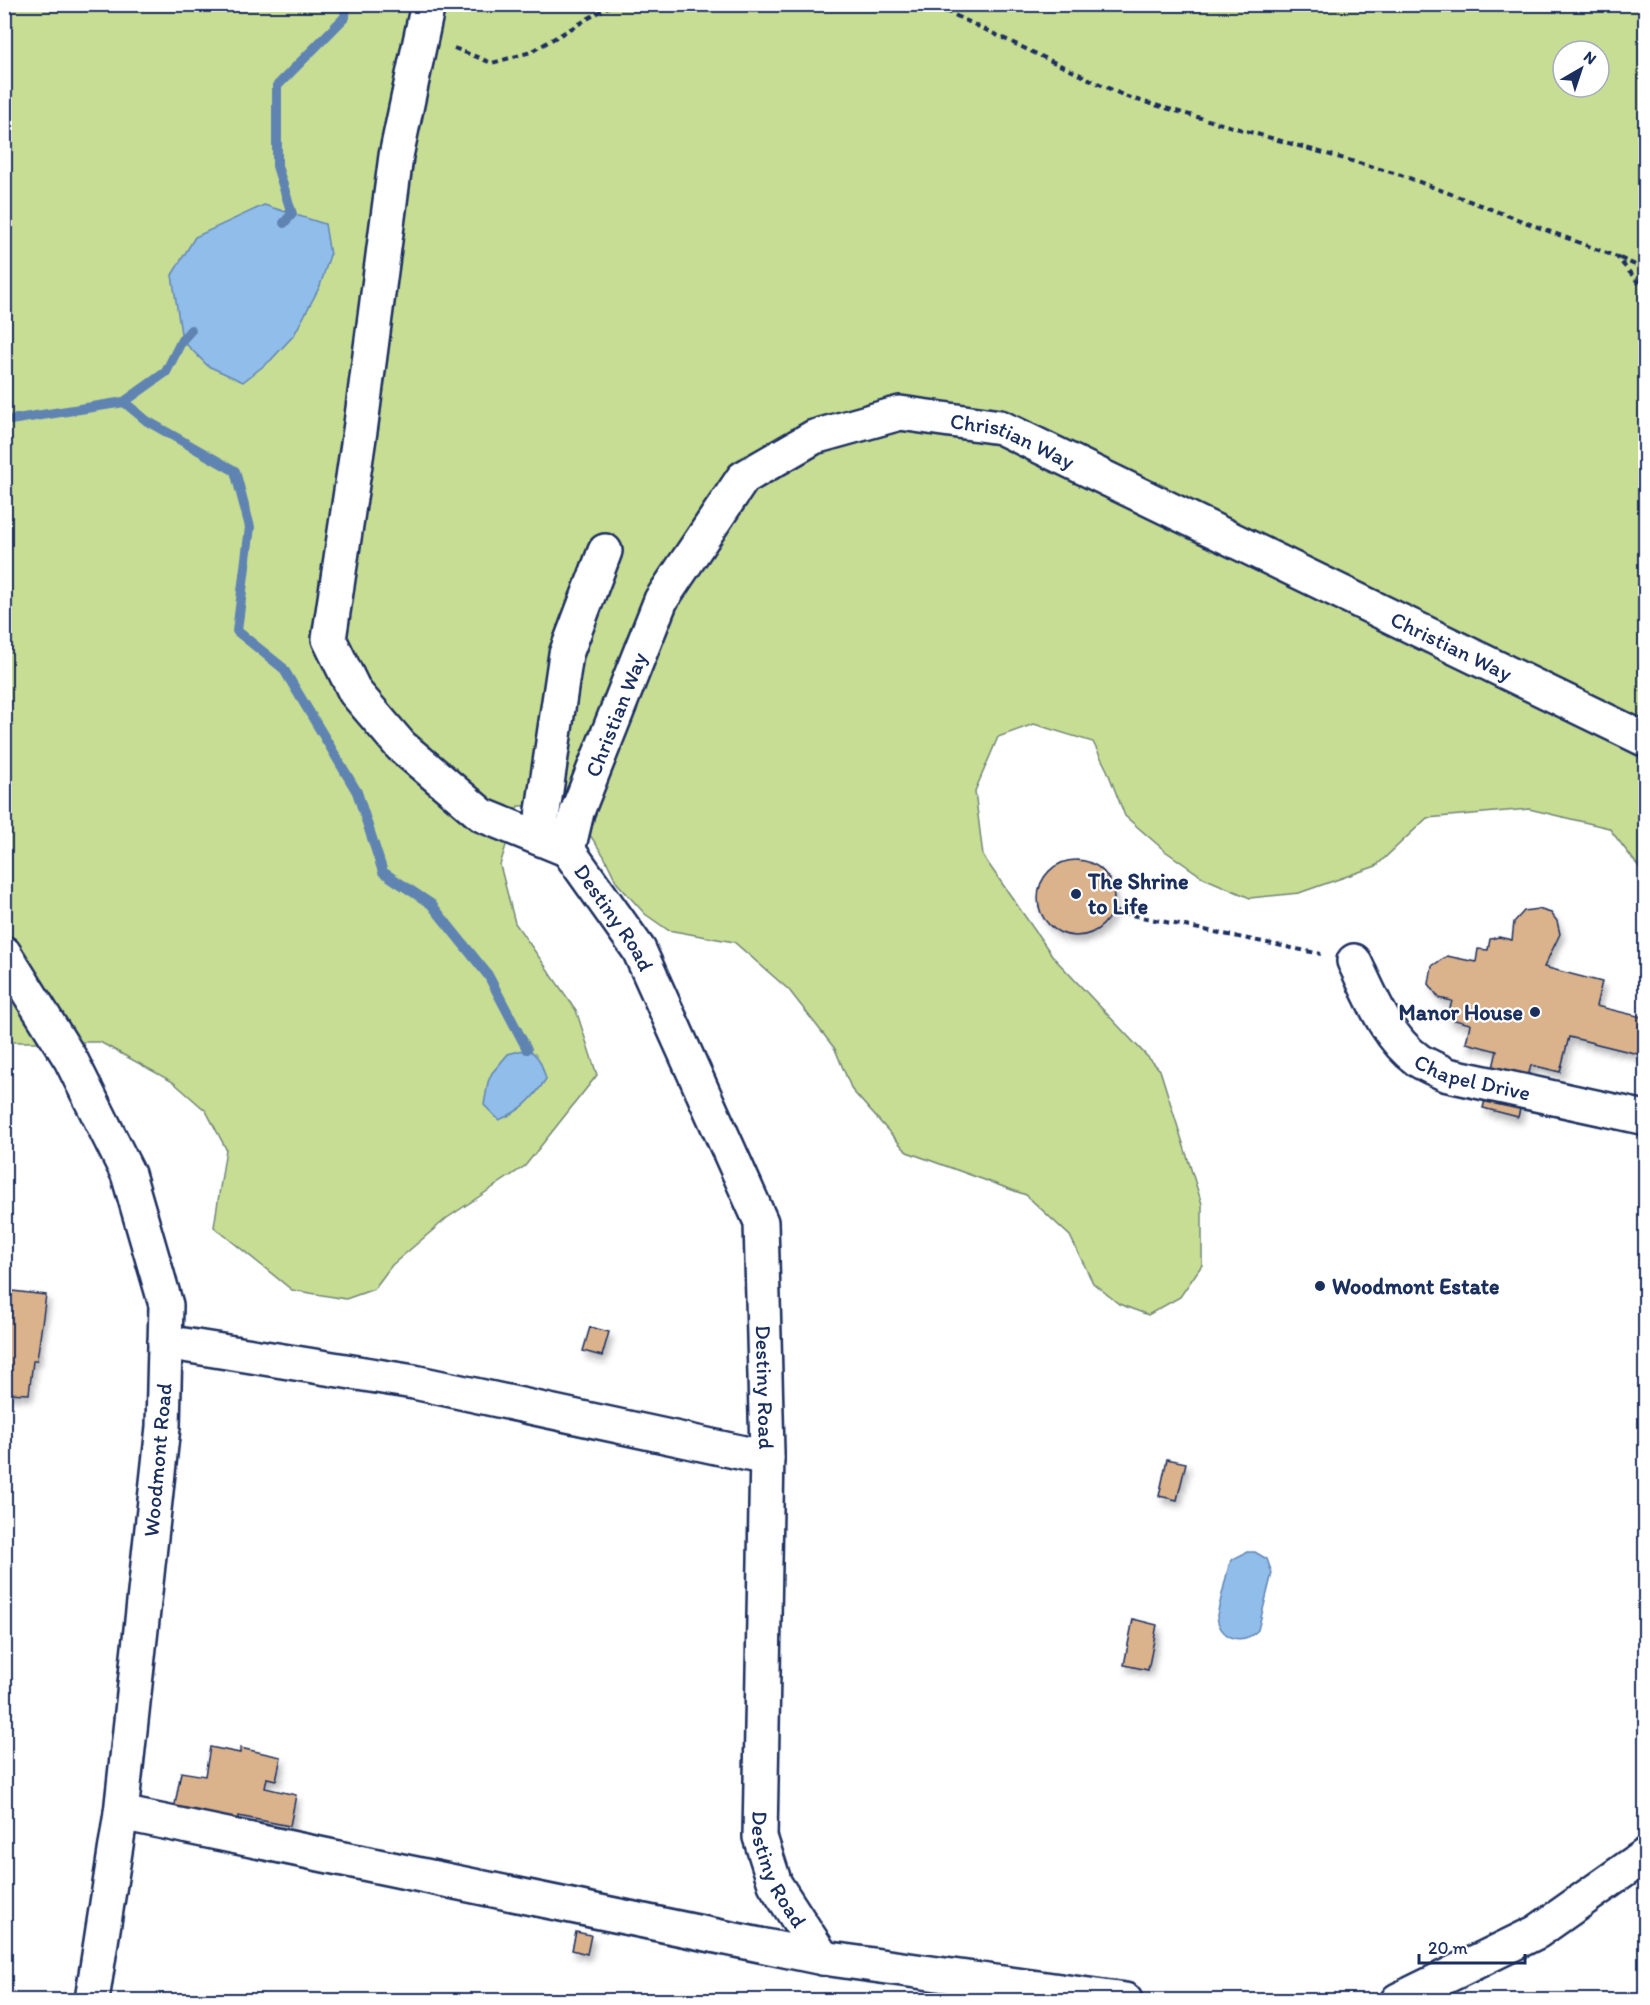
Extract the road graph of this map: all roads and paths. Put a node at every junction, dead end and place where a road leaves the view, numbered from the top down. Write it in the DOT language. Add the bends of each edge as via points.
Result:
graph roads {
  1 [pos="613,4"];
  2 [pos="904,4"];
  3 [pos="425,20"];
  4 [pos="1617,257"];
  5 [pos="1646,270"];
  6 [pos="1646,292"];
  7 [pos="605,551"];
  8 [pos="1646,740"];
  9 [pos="553,844"];
  10 [pos="1112,911"];
  11 [pos="4,953"];
  12 [pos="1354,961"];
  13 [pos="1646,1118"];
  14 [pos="165,1342"];
  15 [pos="767,1458"];
  16 [pos="121,1813"];
  17 [pos="1646,1856"];
  18 [pos="822,1958"];
  19 [pos="92,2001"];
  20 [pos="1125,2001"];
  21 [pos="1398,2001"];
  1 -- 3 [label="path" via="531,52 492,63"];
  2 -- 4 [label="path" via="946,12 1127,97 1401,175"];
  3 -- 9 [label="street" via="396,156 329,639 355,692 401,746 482,814"];
  4 -- 5 [label="path"];
  4 -- 6 [label="path"];
  7 -- 9 [label="street" via="566,654"];
  8 -- 9 [label="street, Christian Way" via="1000,427 900,413 814,437 743,478 661,600 578,812"];
  9 -- 15 [label="street, Destiny Road" via="639,950 761,1222"];
  10 -- 12 [label="path"];
  11 -- 14 [label="street, Woodmont Road" via="71,1060 128,1174 166,1305"];
  12 -- 13 [label="street, Chapel Drive" via="1393,1036 1418,1059 1448,1075"];
  14 -- 15 [label="street" via="414,1382"];
  14 -- 16 [label="street, Woodmont Road" via="163,1427"];
  15 -- 18 [label="street, Destiny Road" via="760,1837 775,1884"];
  16 -- 18 [label="street"];
  16 -- 19 [label="street, Woodmont Road"];
  17 -- 21 [label="street" via="1537,1932"];
  18 -- 20 [label="street"];
}
